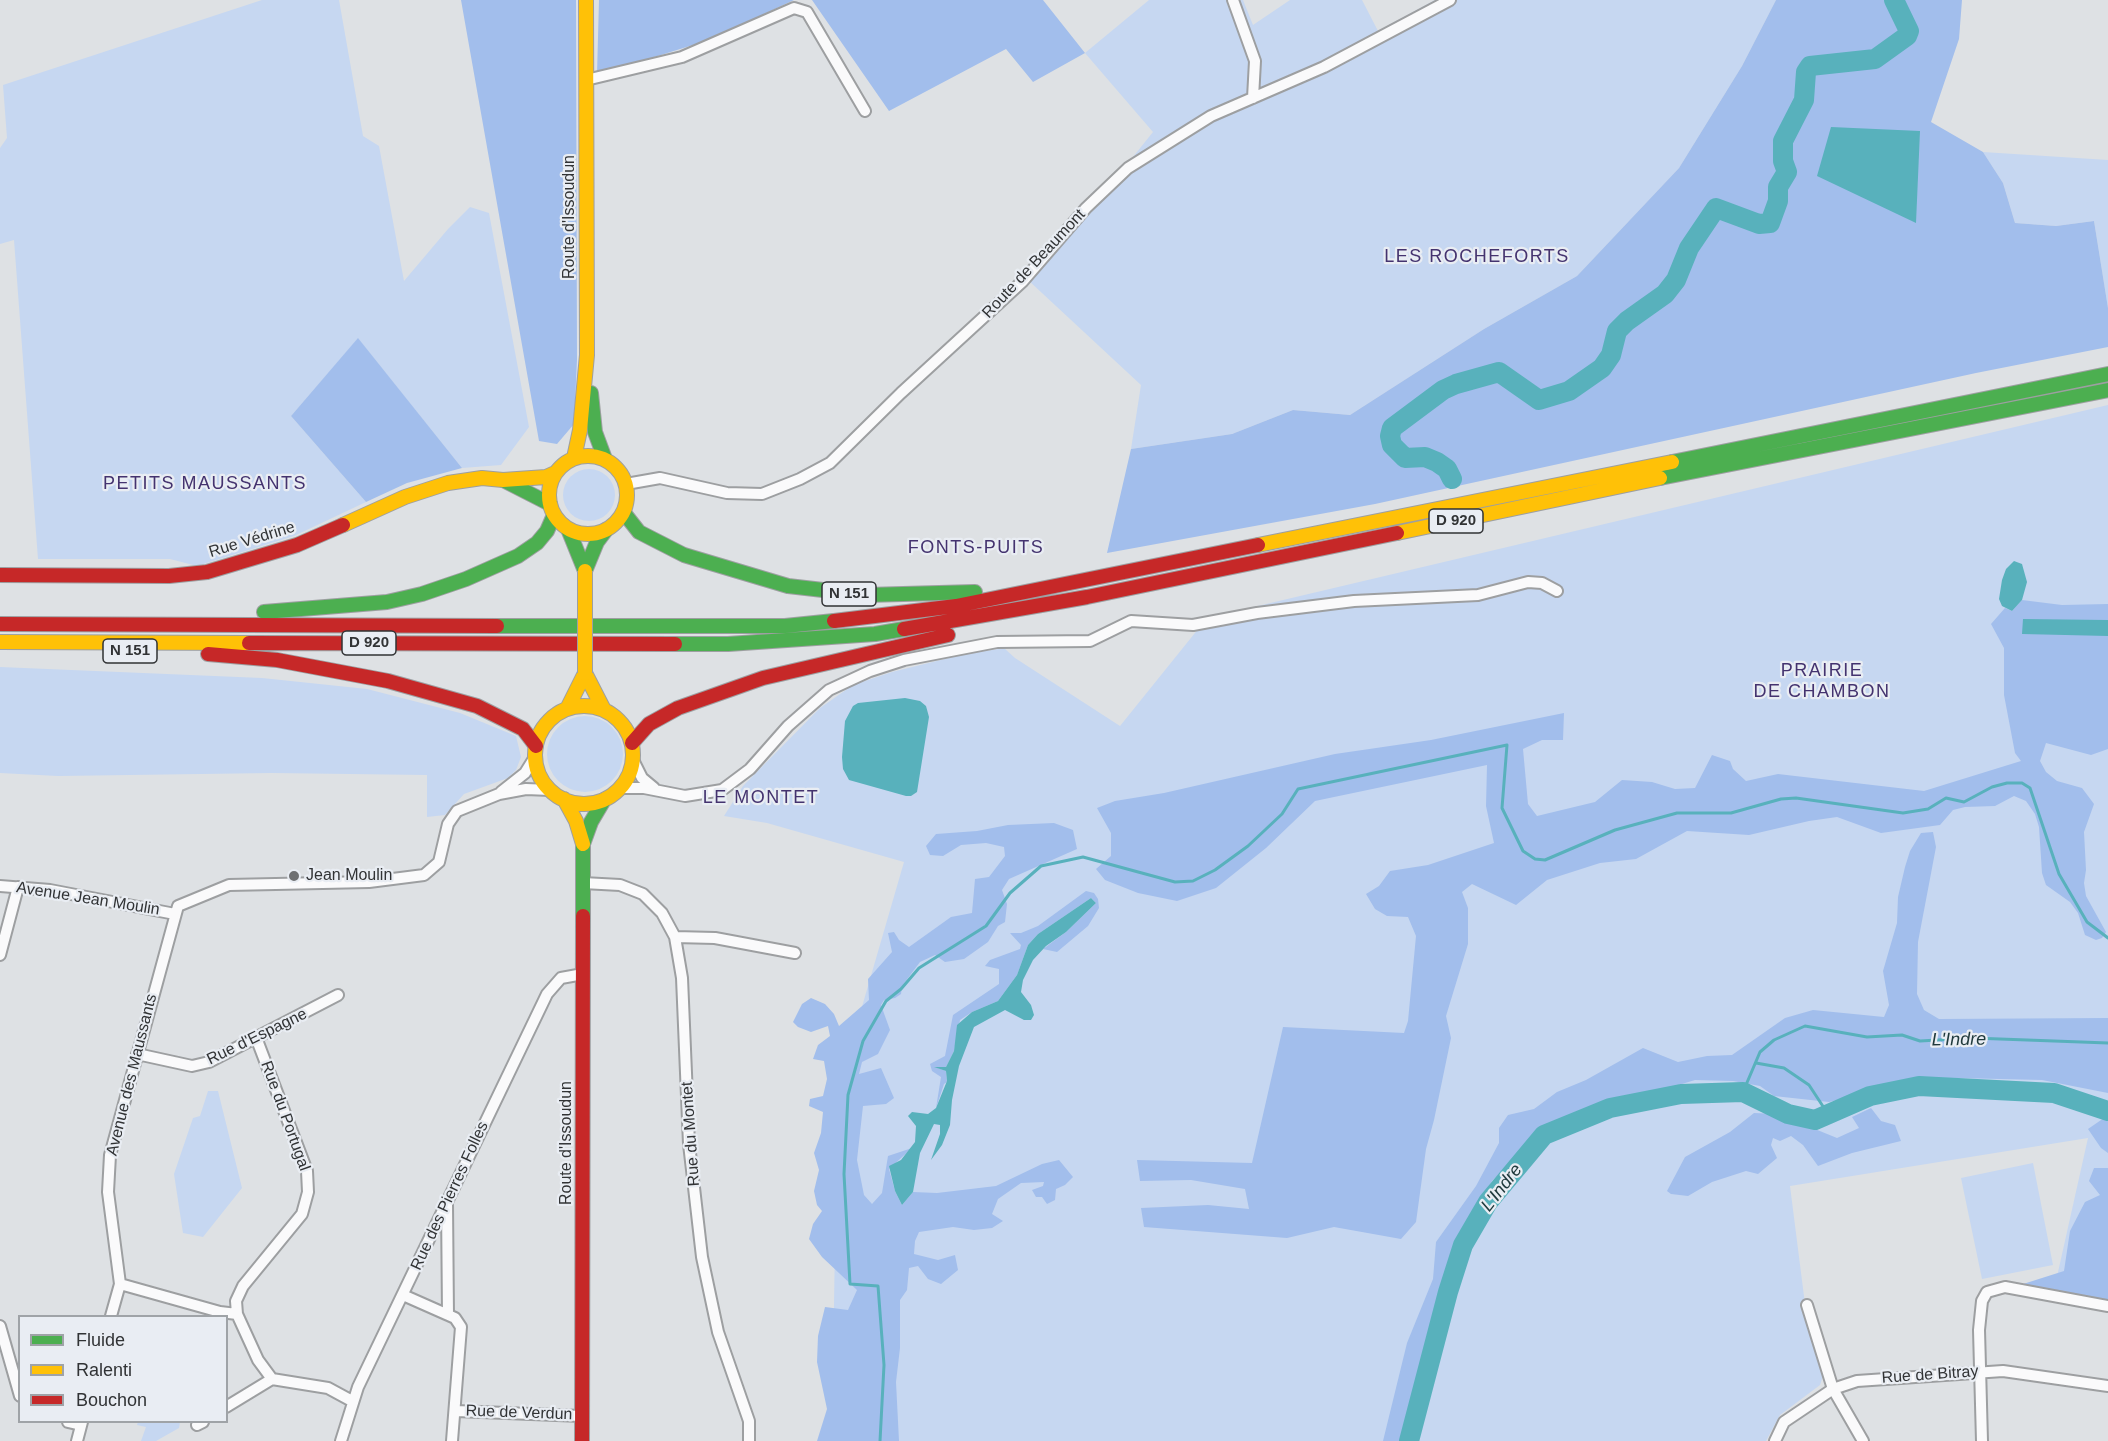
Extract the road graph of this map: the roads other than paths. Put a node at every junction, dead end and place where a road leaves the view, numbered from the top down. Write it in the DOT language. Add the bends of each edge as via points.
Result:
graph roads {
  1 [pos="586,0"];
  2 [pos="1233,0"];
  3 [pos="1450,0"];
  4 [pos="586,80"];
  5 [pos="1253,98"];
  6 [pos="865,111"];
  7 [pos="587,355"];
  8 [pos="2108,374"];
  9 [pos="2108,390"];
  10 [pos="574,458"];
  11 [pos="604,459"];
  12 [pos="555,473"];
  13 [pos="502,480"];
  14 [pos="626,484"];
  15 [pos="552,510"];
  16 [pos="624,513"];
  17 [pos="568,529"];
  18 [pos="606,530"];
  19 [pos="585,571"];
  20 [pos="0,575"];
  21 [pos="1093,579"];
  22 [pos="1557,591"];
  23 [pos="1047,604"];
  24 [pos="0,624"];
  25 [pos="157,624"];
  26 [pos="0,642"];
  27 [pos="33,642"];
  28 [pos="585,673"];
  29 [pos="567,709"];
  30 [pos="604,710"];
  31 [pos="632,743"];
  32 [pos="536,752"];
  33 [pos="633,760"];
  34 [pos="620,788"];
  35 [pos="550,790"];
  36 [pos="663,792"];
  37 [pos="499,794"];
  38 [pos="564,799"];
  39 [pos="604,800"];
  40 [pos="583,850"];
  41 [pos="583,883"];
  42 [pos="0,886"];
  43 [pos="18,887"];
  44 [pos="177,910"];
  45 [pos="675,938"];
  46 [pos="795,953"];
  47 [pos="0,955"];
  48 [pos="583,974"];
  49 [pos="338,995"];
  50 [pos="257,1040"];
  51 [pos="137,1054"];
  52 [pos="447,1201"];
  53 [pos="120,1284"];
  54 [pos="403,1295"];
  55 [pos="1807,1305"];
  56 [pos="2108,1306"];
  57 [pos="237,1314"];
  58 [pos="448,1314"];
  59 [pos="112,1315"];
  60 [pos="0,1326"];
  61 [pos="1980,1372"];
  62 [pos="272,1379"];
  63 [pos="2108,1386"];
  64 [pos="18,1389"];
  65 [pos="1833,1389"];
  66 [pos="352,1401"];
  67 [pos="228,1406"];
  68 [pos="456,1411"];
  69 [pos="581,1416"];
  70 [pos="81,1423"];
  71 [pos="76,1441"];
  72 [pos="341,1441"];
  73 [pos="452,1441"];
  74 [pos="582,1441"];
  75 [pos="749,1441"];
  76 [pos="1775,1441"];
  77 [pos="1863,1441"];
  78 [pos="1982,1441"];
  1 -- 4 [label="main road, Route d'Issoudun"];
  2 -- 5 [label="street" via="1255,61"];
  3 -- 5 [label="street, Route de Beaumont" via="1324,68"];
  4 -- 6 [label="street" via="682,57 794,8 807,12"];
  4 -- 7 [label="main road, Route d'Issoudun"];
  5 -- 14 [label="street, Route de Beaumont" via="1211,116 1128,168 1086,208 1023,281 830,463 762,494 727,493 660,478"];
  7 -- 10 [label="main road, Route d'Issoudun"];
  7 -- 11 [label="main road, Route d'Issoudun" via="595,432"];
  8 -- 21 [label="main road, D 920"];
  9 -- 23 [label="main road, D 920"];
  10 -- 11 [label="main road"];
  10 -- 12 [label="main road"];
  11 -- 14 [label="main road" via="614,465"];
  12 -- 13 [label="main road, Rue Védrine"];
  12 -- 15 [label="main road" via="550,486"];
  13 -- 15 [label="main road, Rue Védrine"];
  13 -- 20 [label="main road, Rue Védrine" via="482,478 448,483 405,497 297,545 207,572 169,576"];
  14 -- 16 [label="main road"];
  15 -- 17 [label="main road"];
  15 -- 25 [label="main road, D 920" via="547,531 518,556 422,594 387,602"];
  16 -- 18 [label="main road"];
  16 -- 21 [label="main road, N 151" via="639,532 684,555 753,577 824,592 955,593 1055,578"];
  17 -- 18 [label="main road" via="594,535"];
  17 -- 19 [label="main road"];
  18 -- 19 [label="main road"];
  19 -- 28 [label="main road, bridge"];
  21 -- 25 [label="main road, D 920" via="956,606 785,626"];
  22 -- 36 [label="street" via="1542,583 1528,582 1478,595 1354,601 1187,626 1131,621 1090,641 997,642 904,660 829,690 731,785 702,795"];
  23 -- 27 [label="main road, D 920" via="875,634 728,644"];
  23 -- 31 [label="main road, D 920" via="978,628 763,678 678,708 649,724"];
  24 -- 25 [label="main road, N 151"];
  26 -- 27 [label="main road, N 151"];
  27 -- 32 [label="main road, N 151" via="70,650 195,653 331,669 388,681 477,706 518,725"];
  28 -- 29 [label="main road"];
  28 -- 30 [label="main road"];
  29 -- 30 [label="main road" via="592,706"];
  29 -- 32 [label="main road" via="547,724"];
  30 -- 31 [label="main road" via="622,723"];
  31 -- 33 [label="main road"];
  32 -- 35 [label="main road" via="540,775"];
  32 -- 37 [label="street, Avenue Jean Moulin" via="525,773"];
  33 -- 34 [label="main road"];
  33 -- 36 [label="street" via="645,782"];
  34 -- 36 [label="street"];
  34 -- 39 [label="main road"];
  35 -- 37 [label="street, Avenue Jean Moulin"];
  35 -- 38 [label="main road"];
  37 -- 44 [label="street, Avenue Jean Moulin" via="454,813 439,862 424,875 369,882 230,885"];
  38 -- 39 [label="main road" via="584,804"];
  38 -- 40 [label="main road, Route d'Issoudun" via="574,817"];
  39 -- 40 [label="main road, Route d'Issoudun" via="591,822"];
  40 -- 41 [label="main road, Route d'Issoudun"];
  41 -- 45 [label="street, Rue du Montet" via="620,885 644,894 662,913"];
  41 -- 48 [label="main road, Route d'Issoudun"];
  42 -- 43 [label="street, Avenue Jean Moulin"];
  43 -- 44 [label="street, Avenue Jean Moulin"];
  43 -- 47 [label="street"];
  44 -- 51 [label="street, Avenue des Maussants"];
  45 -- 46 [label="street" via="715,938"];
  45 -- 75 [label="street, Rue du Montet" via="682,978 689,1143 702,1257 718,1332 749,1421"];
  48 -- 52 [label="street, Rue des Pierres Folles" via="561,978 547,994"];
  48 -- 69 [label="main road, Route d'Issoudun"];
  49 -- 50 [label="street, Rue d'Espagne"];
  50 -- 51 [label="street, Rue d'Espagne" via="192,1066"];
  50 -- 57 [label="street, Rue du Portugal" via="307,1171 308,1192 302,1214 243,1286 236,1301"];
  51 -- 53 [label="street, Avenue des Maussants" via="111,1155 108,1192"];
  52 -- 54 [label="street, Rue des Pierres Folles"];
  52 -- 58 [label="street, Rue de Verdun"];
  53 -- 57 [label="street"];
  53 -- 59 [label="street, Avenue des Maussants"];
  54 -- 58 [label="street"];
  54 -- 66 [label="street, Rue des Pierres Folles"];
  55 -- 65 [label="street"];
  56 -- 61 [label="street" via="2005,1287 1987,1292 1982,1301"];
  57 -- 62 [label="street" via="258,1360"];
  58 -- 68 [label="street, Rue de Verdun" via="461,1327"];
  60 -- 64 [label="street"];
  61 -- 63 [label="street, Rue de Bitray" via="2003,1371"];
  61 -- 65 [label="street, Rue de Bitray" via="1871,1379"];
  61 -- 78 [label="street"];
  62 -- 66 [label="street" via="328,1388"];
  62 -- 67 [label="street"];
  65 -- 76 [label="street, Rue de Bitray" via="1784,1422"];
  65 -- 77 [label="street"];
  66 -- 72 [label="street, Rue des Pierres Folles"];
  68 -- 69 [label="street, Rue de Verdun"];
  68 -- 73 [label="street, Rue de Verdun"];
  69 -- 74 [label="main road, Route d'Issoudun"];
  70 -- 71 [label="street"];
}
